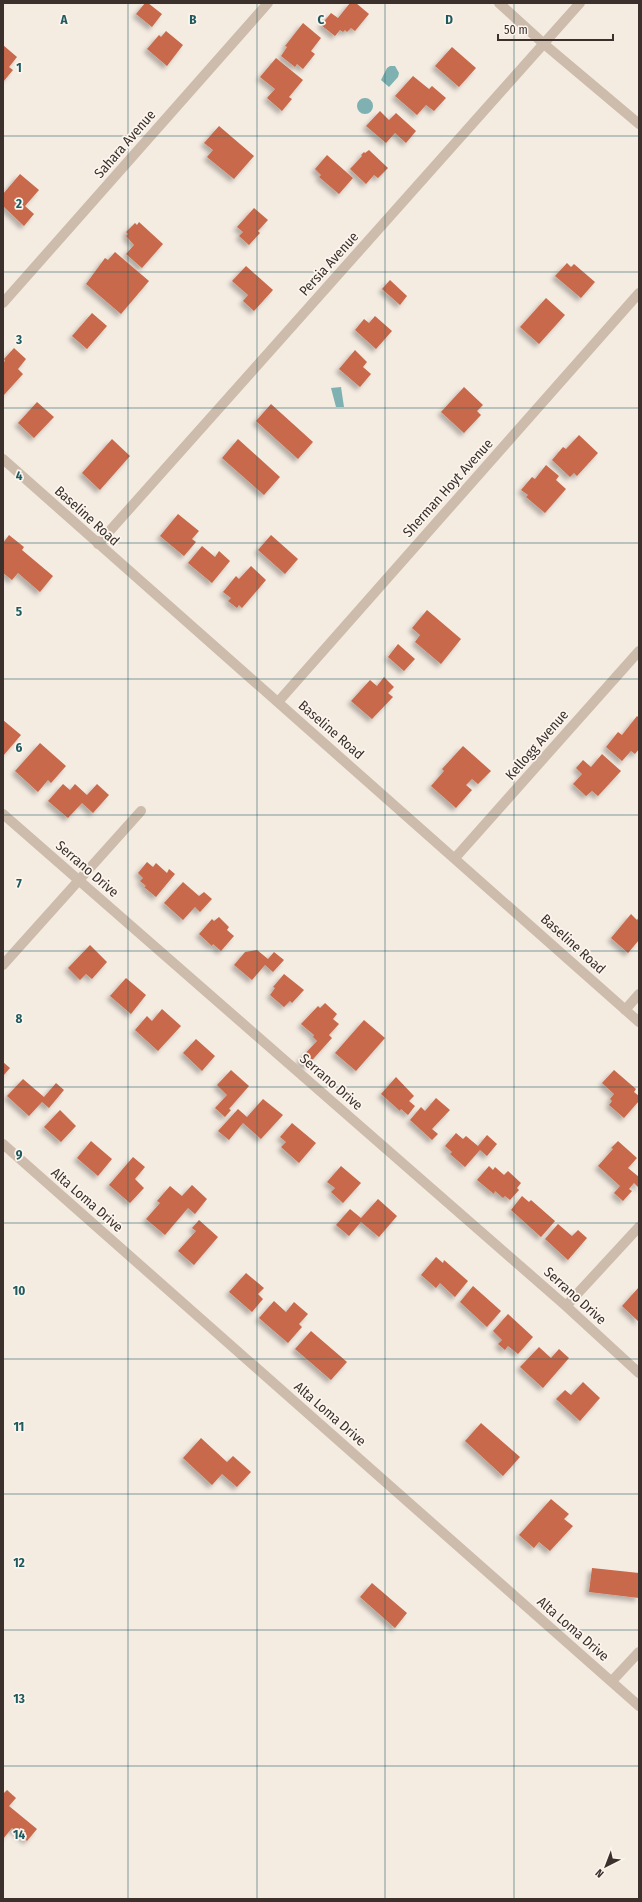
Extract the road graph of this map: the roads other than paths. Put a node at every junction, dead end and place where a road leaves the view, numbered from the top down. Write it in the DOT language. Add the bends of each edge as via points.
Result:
graph roads {
  1 [pos="268,3"];
  2 [pos="499,3"];
  3 [pos="580,3"];
  4 [pos="544,44"];
  5 [pos="639,124"];
  6 [pos="639,293"];
  7 [pos="3,303"];
  8 [pos="3,459"];
  9 [pos="98,544"];
  10 [pos="639,651"];
  11 [pos="278,702"];
  12 [pos="140,811"];
  13 [pos="3,814"];
  14 [pos="455,858"];
  15 [pos="79,881"];
  16 [pos="3,965"];
  17 [pos="639,994"];
  18 [pos="625,1010"];
  19 [pos="639,1022"];
  20 [pos="3,1144"];
  21 [pos="639,1226"];
  22 [pos="566,1306"];
  23 [pos="639,1373"];
  24 [pos="639,1652"];
  25 [pos="612,1681"];
  26 [pos="639,1706"];
  1 -- 7 [label="street, Sahara Avenue"];
  2 -- 4 [label="street"];
  3 -- 4 [label="street, Persia Avenue"];
  4 -- 5 [label="street"];
  4 -- 9 [label="street, Persia Avenue"];
  6 -- 11 [label="street, Sherman Hoyt Avenue"];
  8 -- 9 [label="street, Baseline Road"];
  9 -- 11 [label="street, Baseline Road"];
  10 -- 14 [label="street, Kellogg Avenue"];
  11 -- 14 [label="street, Baseline Road"];
  12 -- 15 [label="street"];
  13 -- 15 [label="street, Serrano Drive"];
  14 -- 18 [label="street, Baseline Road"];
  15 -- 16 [label="street"];
  15 -- 22 [label="street, Serrano Drive"];
  17 -- 18 [label="street"];
  18 -- 19 [label="street, Baseline Road"];
  20 -- 25 [label="street, Alta Loma Drive"];
  21 -- 22 [label="street"];
  22 -- 23 [label="street, Serrano Drive"];
  24 -- 25 [label="street"];
  25 -- 26 [label="street, Alta Loma Drive"];
}
